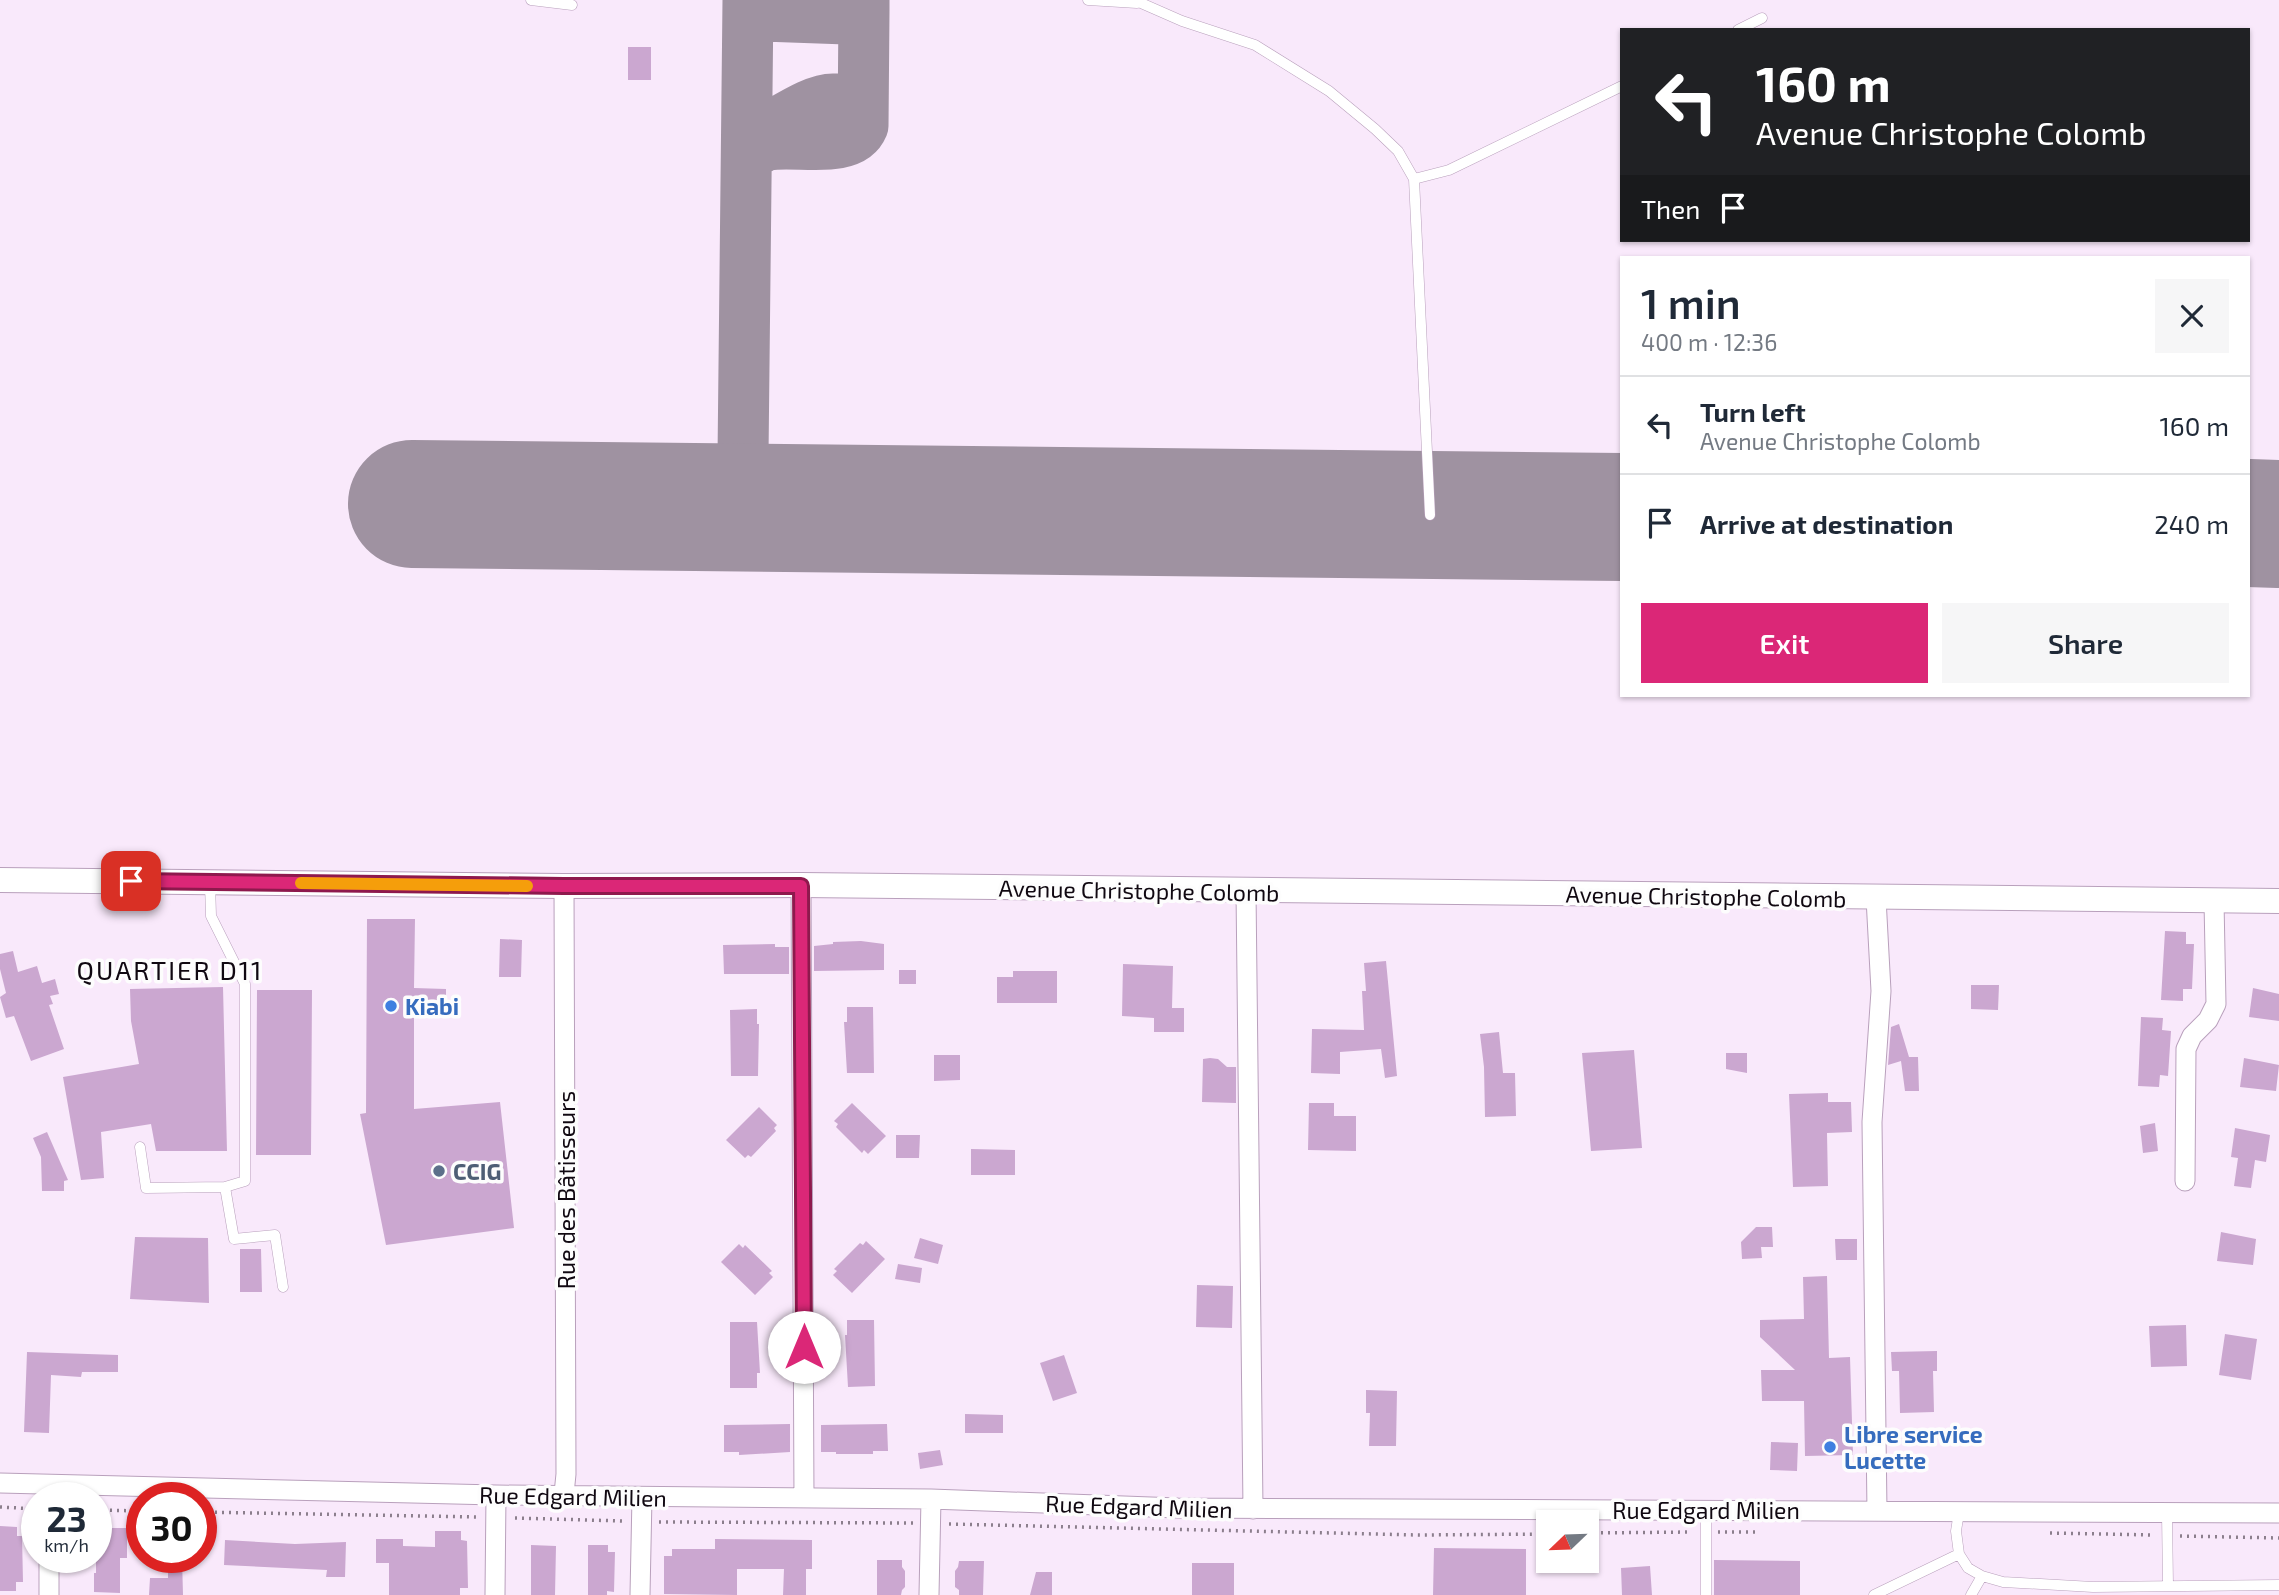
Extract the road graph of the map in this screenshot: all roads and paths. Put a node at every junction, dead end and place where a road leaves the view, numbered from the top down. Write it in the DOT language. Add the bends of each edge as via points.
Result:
graph roads {
  1 [pos="531,0"];
  2 [pos="1088,0"];
  3 [pos="1135,1"];
  4 [pos="572,5"];
  5 [pos="1762,18"];
  6 [pos="1742,28"];
  7 [pos="1620,87"];
  8 [pos="1414,179"];
  9 [pos="1430,515"];
  10 [pos="0,880"];
  11 [pos="210,882"];
  12 [pos="564,886"];
  13 [pos="801,886"];
  14 [pos="1246,891"];
  15 [pos="1876,898"];
  16 [pos="2214,901"];
  17 [pos="2279,901"];
  18 [pos="140,1147"];
  19 [pos="2185,1181"];
  20 [pos="225,1187"];
  21 [pos="283,1287"];
  22 [pos="0,1483"];
  23 [pos="21,1486"];
  24 [pos="112,1492"];
  25 [pos="564,1494"];
  26 [pos="496,1495"];
  27 [pos="642,1497"];
  28 [pos="804,1498"];
  29 [pos="931,1499"];
  30 [pos="0,1507"];
  31 [pos="21,1508"];
  32 [pos="1254,1509"];
  33 [pos="1706,1510"];
  34 [pos="1877,1511"];
  35 [pos="1959,1511"];
  36 [pos="217,1512"];
  37 [pos="2166,1513"];
  38 [pos="2279,1513"];
  39 [pos="496,1517"];
  40 [pos="642,1522"];
  41 [pos="930,1523"];
  42 [pos="1706,1532"];
  43 [pos="1761,1532"];
  44 [pos="1600,1533"];
  45 [pos="2050,1533"];
  46 [pos="1536,1534"];
  47 [pos="2158,1535"];
  48 [pos="2171,1535"];
  49 [pos="2279,1538"];
  50 [pos="1959,1554"];
  51 [pos="49,1573"];
  52 [pos="1982,1576"];
  53 [pos="2279,1585"];
  54 [pos="2168,1586"];
  55 [pos="49,1595"];
  56 [pos="495,1595"];
  57 [pos="640,1595"];
  58 [pos="929,1595"];
  59 [pos="1706,1595"];
  60 [pos="1874,1595"];
  61 [pos="1971,1595"];
  1 -- 4 [label="lane"];
  2 -- 3 [label="lane"];
  3 -- 8 [label="lane" via="1255,44 1329,91 1376,128 1398,151"];
  5 -- 6 [label="lane"];
  7 -- 8 [label="lane" via="1449,170"];
  8 -- 9 [label="lane"];
  10 -- 11 [label="street, Avenue Christophe Colomb"];
  11 -- 12 [label="street, Avenue Christophe Colomb"];
  11 -- 20 [label="lane" via="211,916 244,984 245,1181"];
  12 -- 13 [label="street, Avenue Christophe Colomb"];
  12 -- 25 [label="street, Rue des Bâtisseurs"];
  13 -- 14 [label="street, Avenue Christophe Colomb"];
  13 -- 28 [label="street"];
  14 -- 15 [label="street, Avenue Christophe Colomb"];
  14 -- 32 [label="street"];
  15 -- 16 [label="street, Avenue Christophe Colomb"];
  15 -- 34 [label="street" via="1881,991 1872,1122"];
  16 -- 17 [label="street, Avenue Christophe Colomb"];
  16 -- 19 [label="street" via="2216,1004 2186,1049"];
  18 -- 20 [label="lane" via="146,1188"];
  20 -- 21 [label="lane" via="234,1238 275,1236"];
  22 -- 23 [label="street, Rue Edgard Milien"];
  24 -- 26 [label="street, Rue Edgard Milien"];
  25 -- 26 [label="street, Rue Edgard Milien"];
  25 -- 27 [label="street, Rue Edgard Milien"];
  26 -- 39 [label="street"];
  27 -- 28 [label="street, Rue Edgard Milien"];
  27 -- 40 [label="street"];
  28 -- 29 [label="street, Rue Edgard Milien"];
  29 -- 32 [label="street, Rue Edgard Milien"];
  29 -- 41 [label="street"];
  30 -- 31 [label="path"];
  32 -- 33 [label="street, Rue Edgard Milien"];
  33 -- 34 [label="street, Rue Edgard Milien"];
  33 -- 42 [label="lane"];
  34 -- 35 [label="street, Rue Edgard Milien"];
  35 -- 37 [label="street, Rue Edgard Milien"];
  35 -- 50 [label="lane"];
  36 -- 39 [label="path"];
  37 -- 38 [label="street, Rue Edgard Milien"];
  37 -- 54 [label="lane"];
  39 -- 40 [label="path"];
  39 -- 56 [label="street"];
  40 -- 41 [label="path"];
  40 -- 57 [label="street"];
  41 -- 46 [label="path"];
  41 -- 58 [label="street"];
  42 -- 43 [label="path"];
  42 -- 44 [label="path"];
  42 -- 59 [label="lane"];
  45 -- 47 [label="path"];
  48 -- 49 [label="path"];
  50 -- 52 [label="lane" via="1968,1568"];
  50 -- 60 [label="lane"];
  51 -- 55 [label="street"];
  52 -- 54 [label="lane" via="2003,1582 2092,1587"];
  52 -- 61 [label="lane"];
  53 -- 54 [label="lane"];
}
